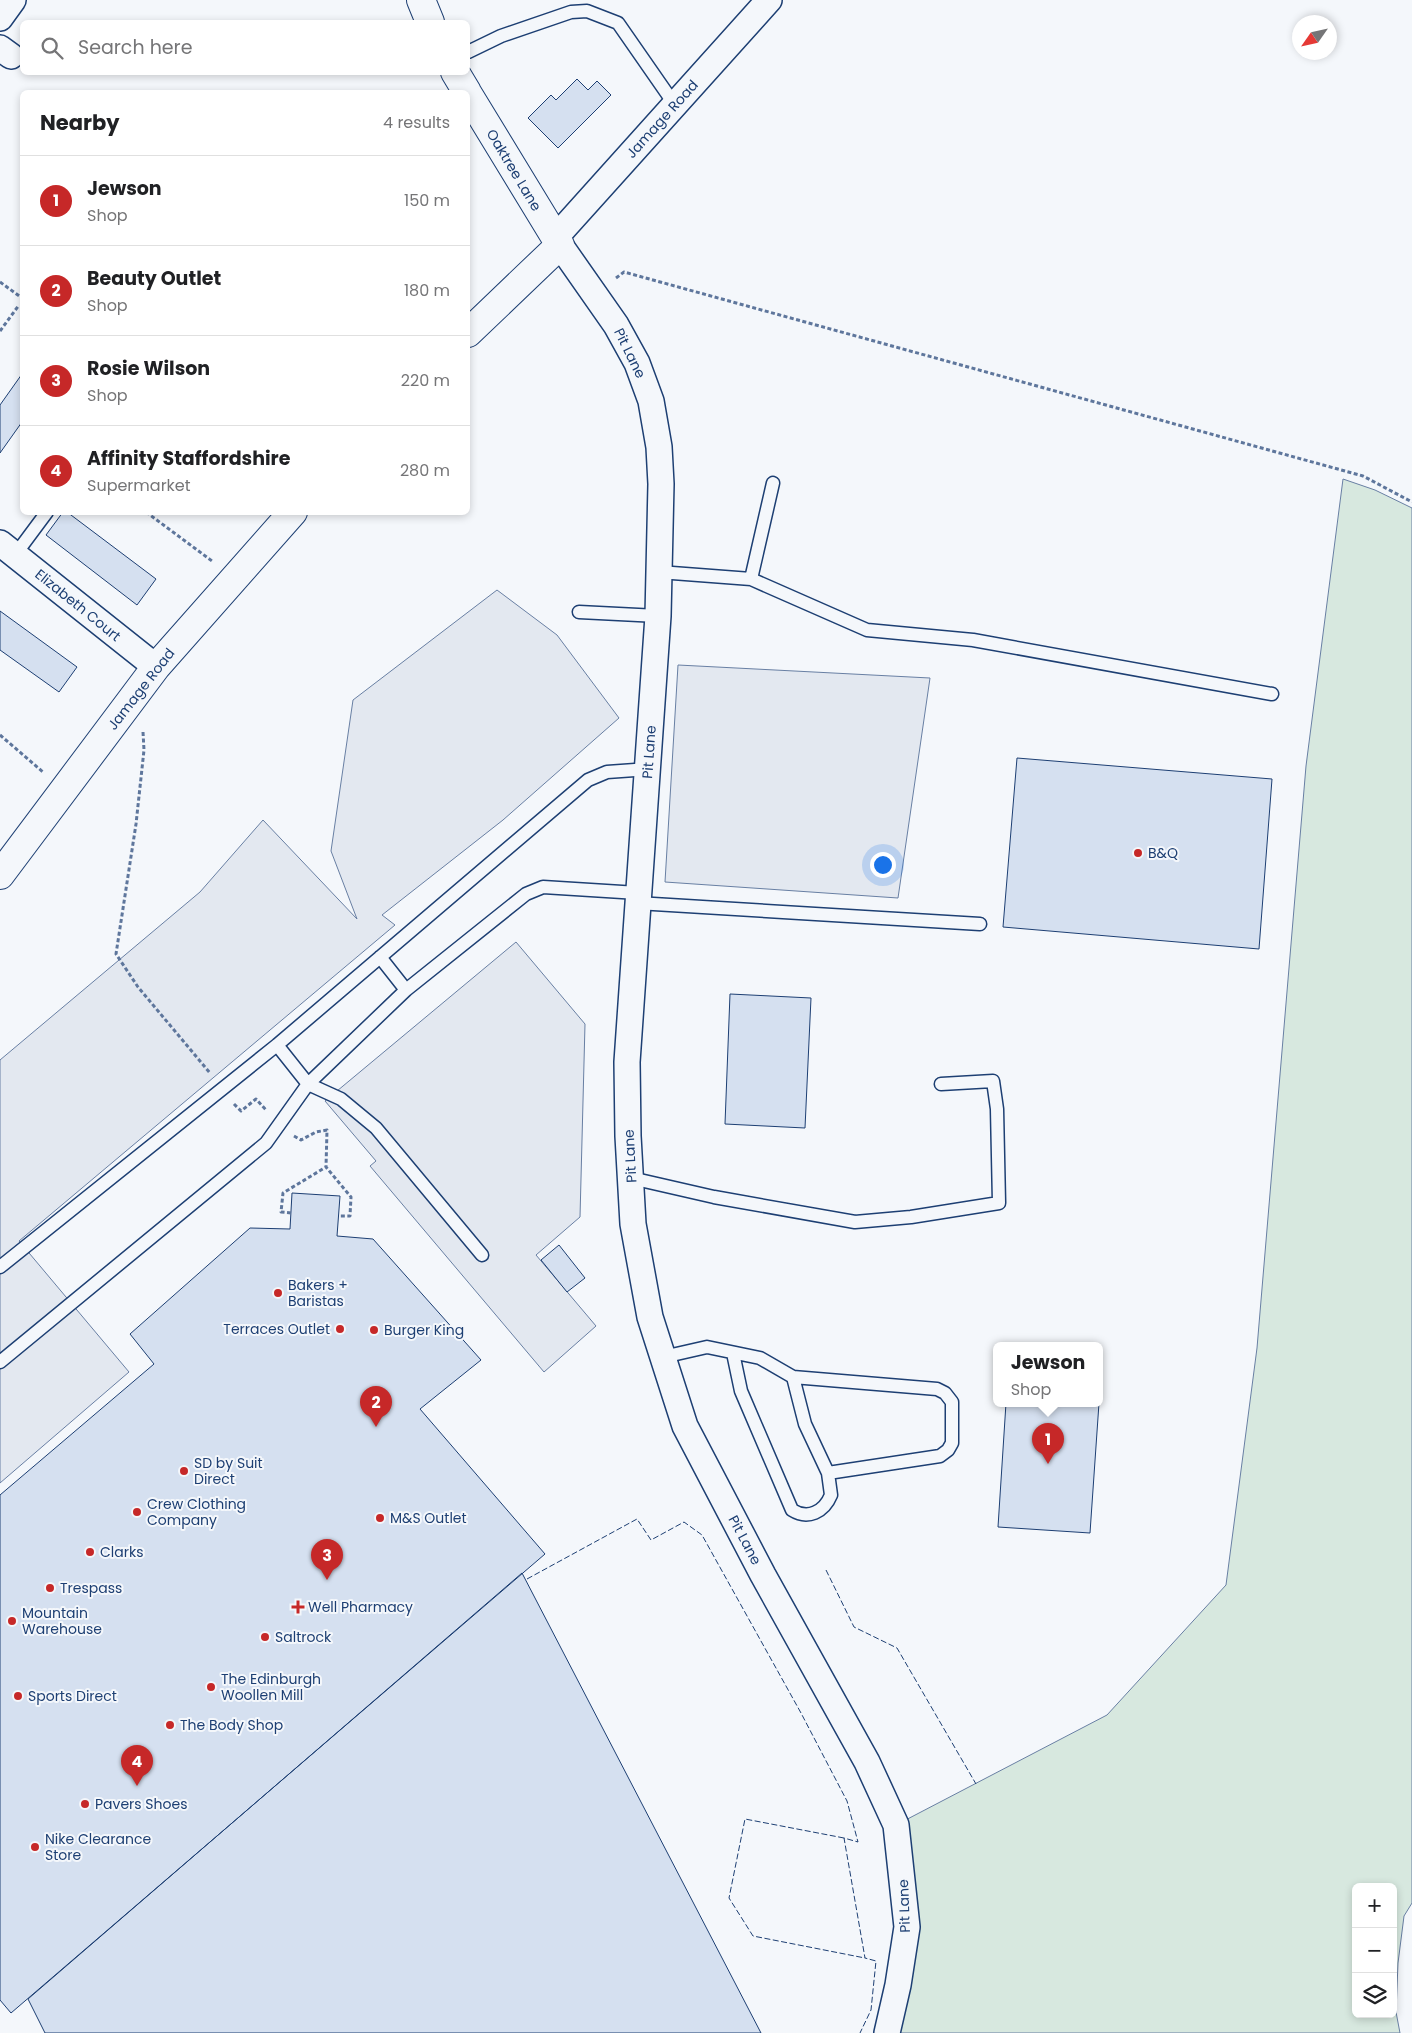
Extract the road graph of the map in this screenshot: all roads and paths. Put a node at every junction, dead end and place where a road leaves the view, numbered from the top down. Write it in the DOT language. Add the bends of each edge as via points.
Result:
graph roads {
  1 [pos="13,0"];
  2 [pos="421,0"];
  3 [pos="769,0"];
  4 [pos="0,18"];
  5 [pos="429,20"];
  6 [pos="470,51"];
  7 [pos="456,75"];
  8 [pos="465,90"];
  9 [pos="470,98"];
  10 [pos="675,104"];
  11 [pos="558,242"];
  12 [pos="0,282"];
  13 [pos="594,292"];
  14 [pos="20,297"];
  15 [pos="19,306"];
  16 [pos="0,331"];
  17 [pos="470,331"];
  18 [pos="773,483"];
  19 [pos="1412,502"];
  20 [pos="44,515"];
  21 [pos="150,515"];
  22 [pos="290,515"];
  23 [pos="8,549"];
  24 [pos="659,572"];
  25 [pos="234,578"];
  26 [pos="751,579"];
  27 [pos="579,612"];
  28 [pos="658,616"];
  29 [pos="156,667"];
  30 [pos="139,690"];
  31 [pos="1272,694"];
  32 [pos="0,735"];
  33 [pos="649,769"];
  34 [pos="64,789"];
  35 [pos="0,875"];
  36 [pos="638,898"];
  37 [pos="980,924"];
  38 [pos="380,957"];
  39 [pos="406,990"];
  40 [pos="277,1045"];
  41 [pos="308,1084"];
  42 [pos="941,1084"];
  43 [pos="222,1088"];
  44 [pos="278,1126"];
  45 [pos="326,1167"];
  46 [pos="631,1178"];
  47 [pos="291,1213"];
  48 [pos="339,1216"];
  49 [pos="482,1255"];
  50 [pos="0,1267"];
  51 [pos="734,1353"];
  52 [pos="663,1357"];
  53 [pos="0,1362"];
  54 [pos="793,1377"];
  55 [pos="828,1473"];
  56 [pos="887,2033"];
  1 -- 4 [label="street"];
  2 -- 5 [label="street"];
  3 -- 10 [label="street, Jamage Road"];
  6 -- 10 [label="lane" via="501,36 571,12 587,11 618,23"];
  7 -- 8 [label="street, Oaktree Lane"];
  9 -- 11 [label="street, Oaktree Lane"];
  10 -- 11 [label="street, Jamage Road"];
  11 -- 13 [label="street, Pit Lane"];
  11 -- 17 [label="street, Jamage Road"];
  12 -- 14 [label="path"];
  13 -- 19 [label="path" via="624,272 1363,476"];
  13 -- 24 [label="street, Pit Lane" via="637,363 651,401 660,447"];
  15 -- 16 [label="path"];
  18 -- 26 [label="lane"];
  20 -- 23 [label="lane"];
  21 -- 25 [label="path"];
  22 -- 25 [label="street, Jamage Road"];
  23 -- 29 [label="street, Elizabeth Court"];
  24 -- 26 [label="lane"];
  24 -- 28 [label="street, Pit Lane"];
  25 -- 29 [label="street, Jamage Road"];
  26 -- 31 [label="lane" via="867,630 973,640"];
  27 -- 28 [label="lane"];
  28 -- 33 [label="street, Pit Lane"];
  29 -- 30 [label="street, Jamage Road"];
  30 -- 34 [label="street, Jamage Road"];
  30 -- 43 [label="path" via="144,750 116,954 138,987"];
  32 -- 34 [label="path"];
  33 -- 36 [label="street, Pit Lane"];
  33 -- 38 [label="lane" via="607,772 588,780"];
  34 -- 35 [label="street, Jamage Road"];
  36 -- 37 [label="lane"];
  36 -- 39 [label="lane" via="543,887 526,894"];
  36 -- 46 [label="street, Pit Lane" via="628,1062"];
  38 -- 39 [label="lane"];
  38 -- 40 [label="lane"];
  39 -- 41 [label="lane"];
  40 -- 41 [label="lane"];
  40 -- 43 [label="lane"];
  41 -- 44 [label="lane"];
  41 -- 49 [label="lane" via="341,1099 376,1128"];
  42 -- 46 [label="lane" via="993,1081 997,1109 999,1203 855,1222 714,1197"];
  43 -- 44 [label="path" via="241,1111 256,1100"];
  43 -- 50 [label="lane"];
  44 -- 45 [label="path" via="301,1140 327,1130"];
  44 -- 53 [label="lane" via="266,1143"];
  45 -- 47 [label="path" via="283,1192 281,1212"];
  45 -- 48 [label="path" via="351,1197 350,1216"];
  46 -- 52 [label="street, Pit Lane" via="634,1224 647,1298"];
  51 -- 52 [label="lane" via="707,1347"];
  51 -- 54 [label="lane" via="760,1358"];
  51 -- 55 [label="lane" via="741,1391 792,1510 800,1515 809,1515 821,1510 831,1495"];
  52 -- 56 [label="street, Pit Lane" via="685,1426 867,1762 896,1825 907,1926"];
  54 -- 55 [label="lane" via="805,1424"];
  54 -- 55 [label="lane" via="937,1389 952,1402 952,1443 940,1456"];
}
